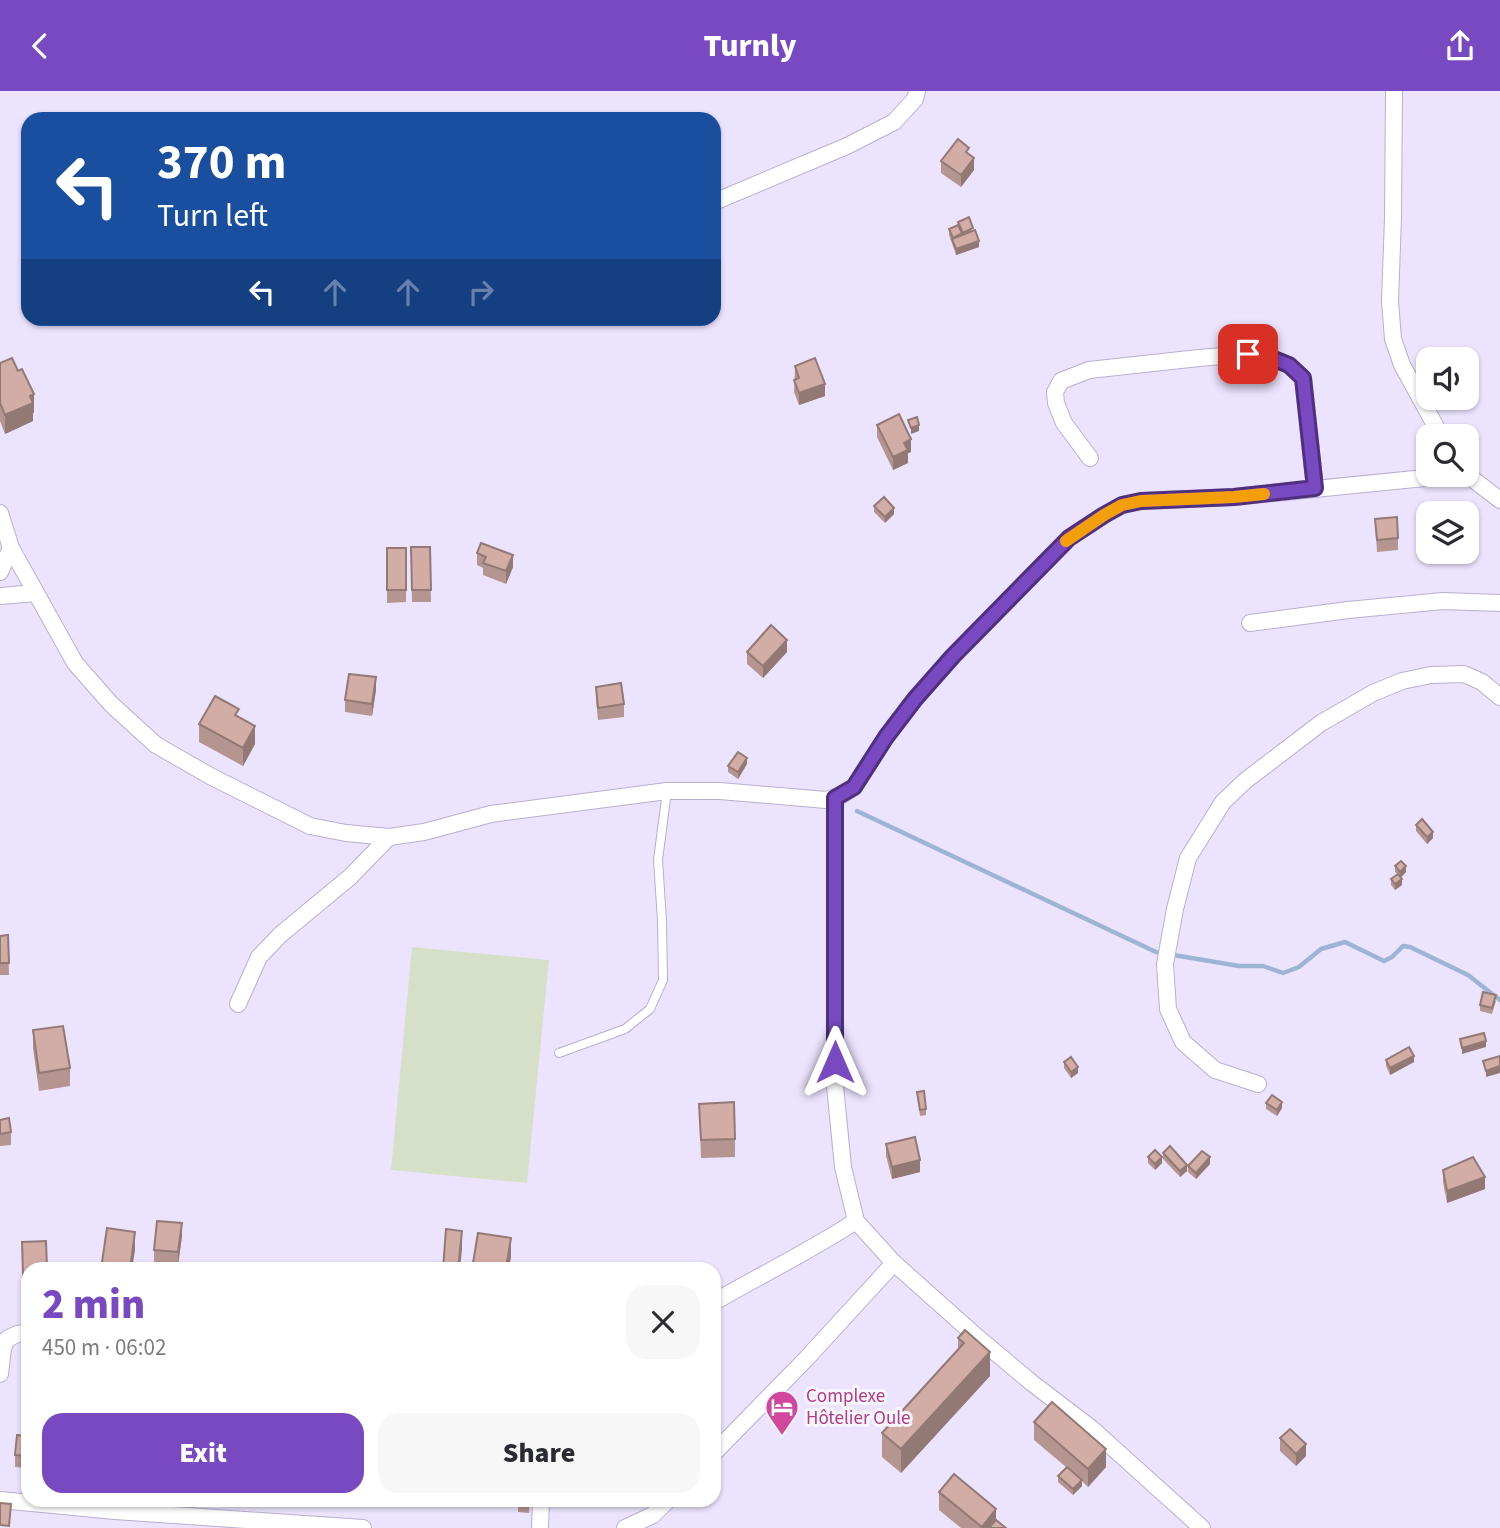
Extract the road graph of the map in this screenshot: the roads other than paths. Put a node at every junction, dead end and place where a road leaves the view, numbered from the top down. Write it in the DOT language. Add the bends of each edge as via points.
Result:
graph roads {
  1 [pos="918,91"];
  2 [pos="1394,91"];
  3 [pos="721,199"];
  4 [pos="1434,424"];
  5 [pos="1090,458"];
  6 [pos="1416,479"];
  7 [pos="1479,484"];
  8 [pos="1315,488"];
  9 [pos="1500,500"];
  10 [pos="0,513"];
  11 [pos="11,548"];
  12 [pos="0,572"];
  13 [pos="36,593"];
  14 [pos="0,596"];
  15 [pos="1500,603"];
  16 [pos="1250,623"];
  17 [pos="1500,697"];
  18 [pos="667,791"];
  19 [pos="835,798"];
  20 [pos="389,837"];
  21 [pos="238,1003"];
  22 [pos="559,1053"];
  23 [pos="1258,1084"];
  24 [pos="856,1221"];
  25 [pos="894,1263"];
  26 [pos="721,1298"];
  27 [pos="21,1333"];
  28 [pos="0,1374"];
  29 [pos="721,1446"];
  30 [pos="0,1500"];
  31 [pos="21,1502"];
  32 [pos="75,1507"];
  33 [pos="541,1507"];
  34 [pos="661,1507"];
  35 [pos="363,1528"];
  36 [pos="540,1528"];
  37 [pos="625,1528"];
  38 [pos="1202,1528"];
  1 -- 3 [label="street" via="894,122"];
  2 -- 4 [label="street" via="1393,339"];
  5 -- 8 [label="street" via="1064,423 1056,403 1061,381 1089,370 1248,354 1289,365 1303,378"];
  6 -- 8 [label="street"];
  7 -- 9 [label="street"];
  8 -- 19 [label="street" via="1141,501 1104,515 1069,538 953,656 886,737 854,787"];
  10 -- 11 [label="street"];
  11 -- 12 [label="street"];
  11 -- 13 [label="street"];
  13 -- 14 [label="street"];
  13 -- 20 [label="street" via="75,663 156,745 310,826"];
  15 -- 16 [label="street" via="1443,601"];
  17 -- 23 [label="street" via="1464,674 1431,674 1402,681 1321,723 1223,802 1188,858 1165,964 1168,1009 1183,1042 1214,1070"];
  18 -- 19 [label="street"];
  18 -- 20 [label="street" via="491,814"];
  18 -- 22 [label="lane" via="658,860 663,979 650,1009 625,1029"];
  19 -- 24 [label="street" via="835,1086 843,1167"];
  20 -- 21 [label="street" via="259,957"];
  24 -- 25 [label="street"];
  24 -- 26 [label="street"];
  25 -- 29 [label="street"];
  25 -- 38 [label="street"];
  27 -- 28 [label="street" via="7,1339"];
  30 -- 31 [label="street"];
  32 -- 35 [label="street"];
  33 -- 36 [label="street"];
  34 -- 37 [label="street"];
}
